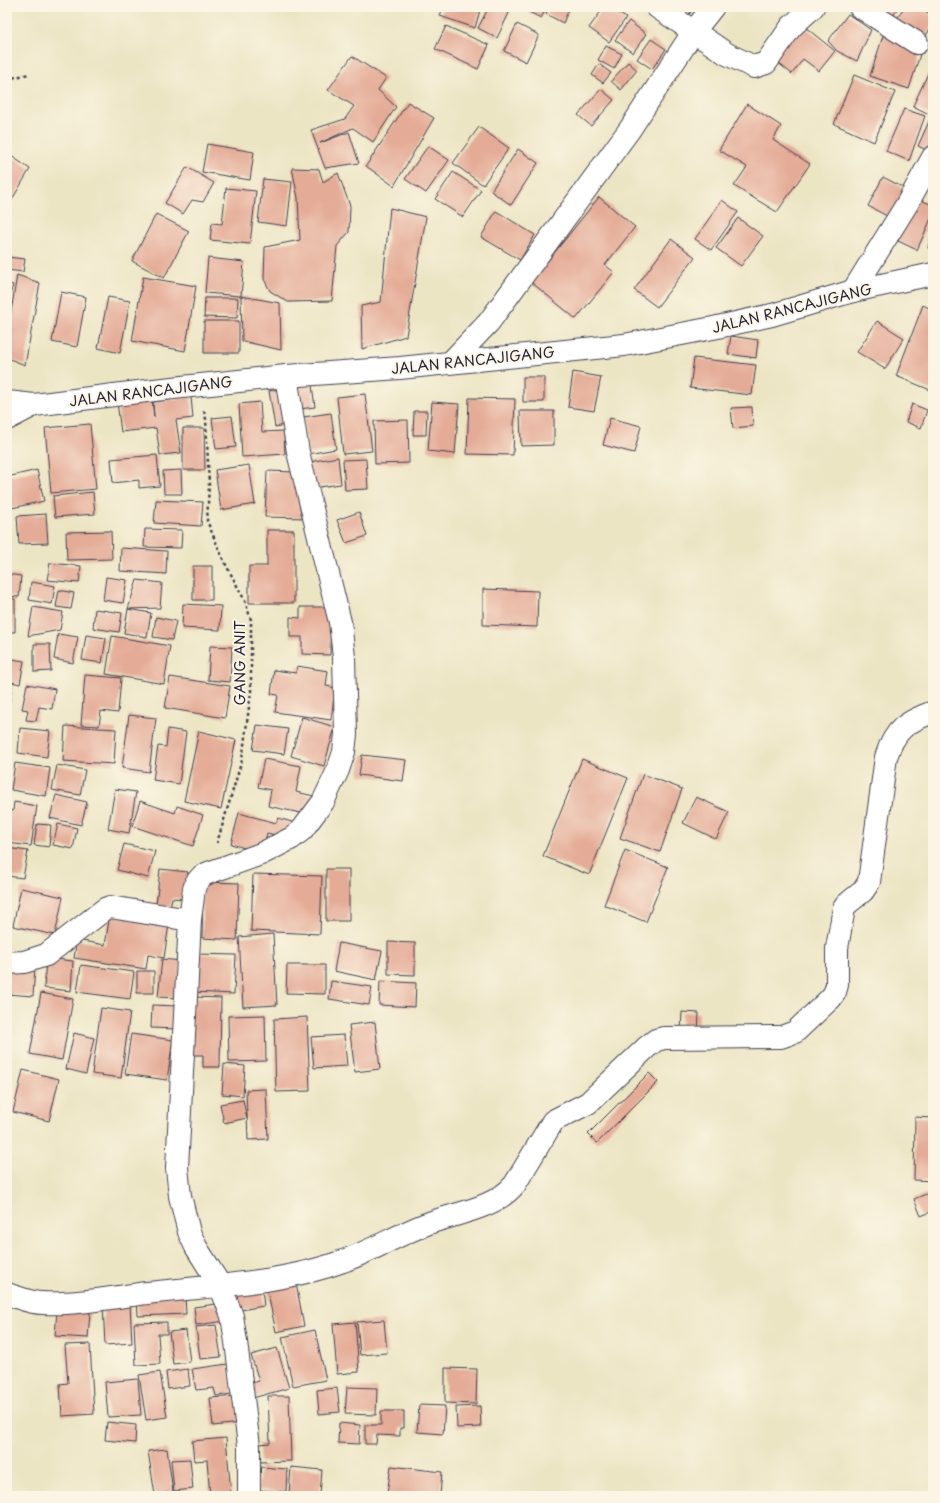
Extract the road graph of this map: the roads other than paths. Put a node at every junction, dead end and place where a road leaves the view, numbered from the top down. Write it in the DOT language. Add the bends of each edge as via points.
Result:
graph roads {
  1 [pos="657,7"];
  2 [pos="713,7"];
  3 [pos="813,7"];
  4 [pos="860,7"];
  5 [pos="694,31"];
  6 [pos="917,43"];
  7 [pos="933,157"];
  8 [pos="933,274"];
  9 [pos="853,291"];
  10 [pos="451,362"];
  11 [pos="286,376"];
  12 [pos="7,402"];
  13 [pos="34,404"];
  14 [pos="7,419"];
  15 [pos="933,712"];
  16 [pos="190,920"];
  17 [pos="7,963"];
  18 [pos="220,1285"];
  19 [pos="7,1294"];
  20 [pos="249,1496"];
  1 -- 5 [label="street"];
  2 -- 5 [label="street"];
  3 -- 5 [label="street" via="791,27 766,63 754,68 727,54"];
  4 -- 6 [label="street"];
  5 -- 10 [label="street" via="630,129 506,299 489,322"];
  7 -- 9 [label="street"];
  8 -- 9 [label="street, JALAN RANCAJIGANG"];
  9 -- 10 [label="street, JALAN RANCAJIGANG" via="772,315 669,337 586,349"];
  10 -- 11 [label="street, JALAN RANCAJIGANG"];
  11 -- 13 [label="street, JALAN RANCAJIGANG"];
  11 -- 16 [label="street" via="298,452 340,622 344,657 344,752 323,802 302,830 261,854 202,876 196,883"];
  12 -- 13 [label="street, JALAN RANCAJIGANG"];
  13 -- 14 [label="street"];
  15 -- 18 [label="street" via="912,720 898,732 890,744 869,882 863,892 847,904 840,927 836,990 831,998 794,1032 781,1037 659,1039 647,1047 588,1103 553,1121 515,1184 501,1198 417,1228 343,1261 288,1276"];
  16 -- 17 [label="street" via="110,907 46,955 24,962"];
  16 -- 18 [label="street" via="178,1168 180,1196 188,1232"];
  18 -- 19 [label="street" via="50,1303 37,1303"];
  18 -- 20 [label="street" via="232,1316 236,1342 249,1446"];
}
